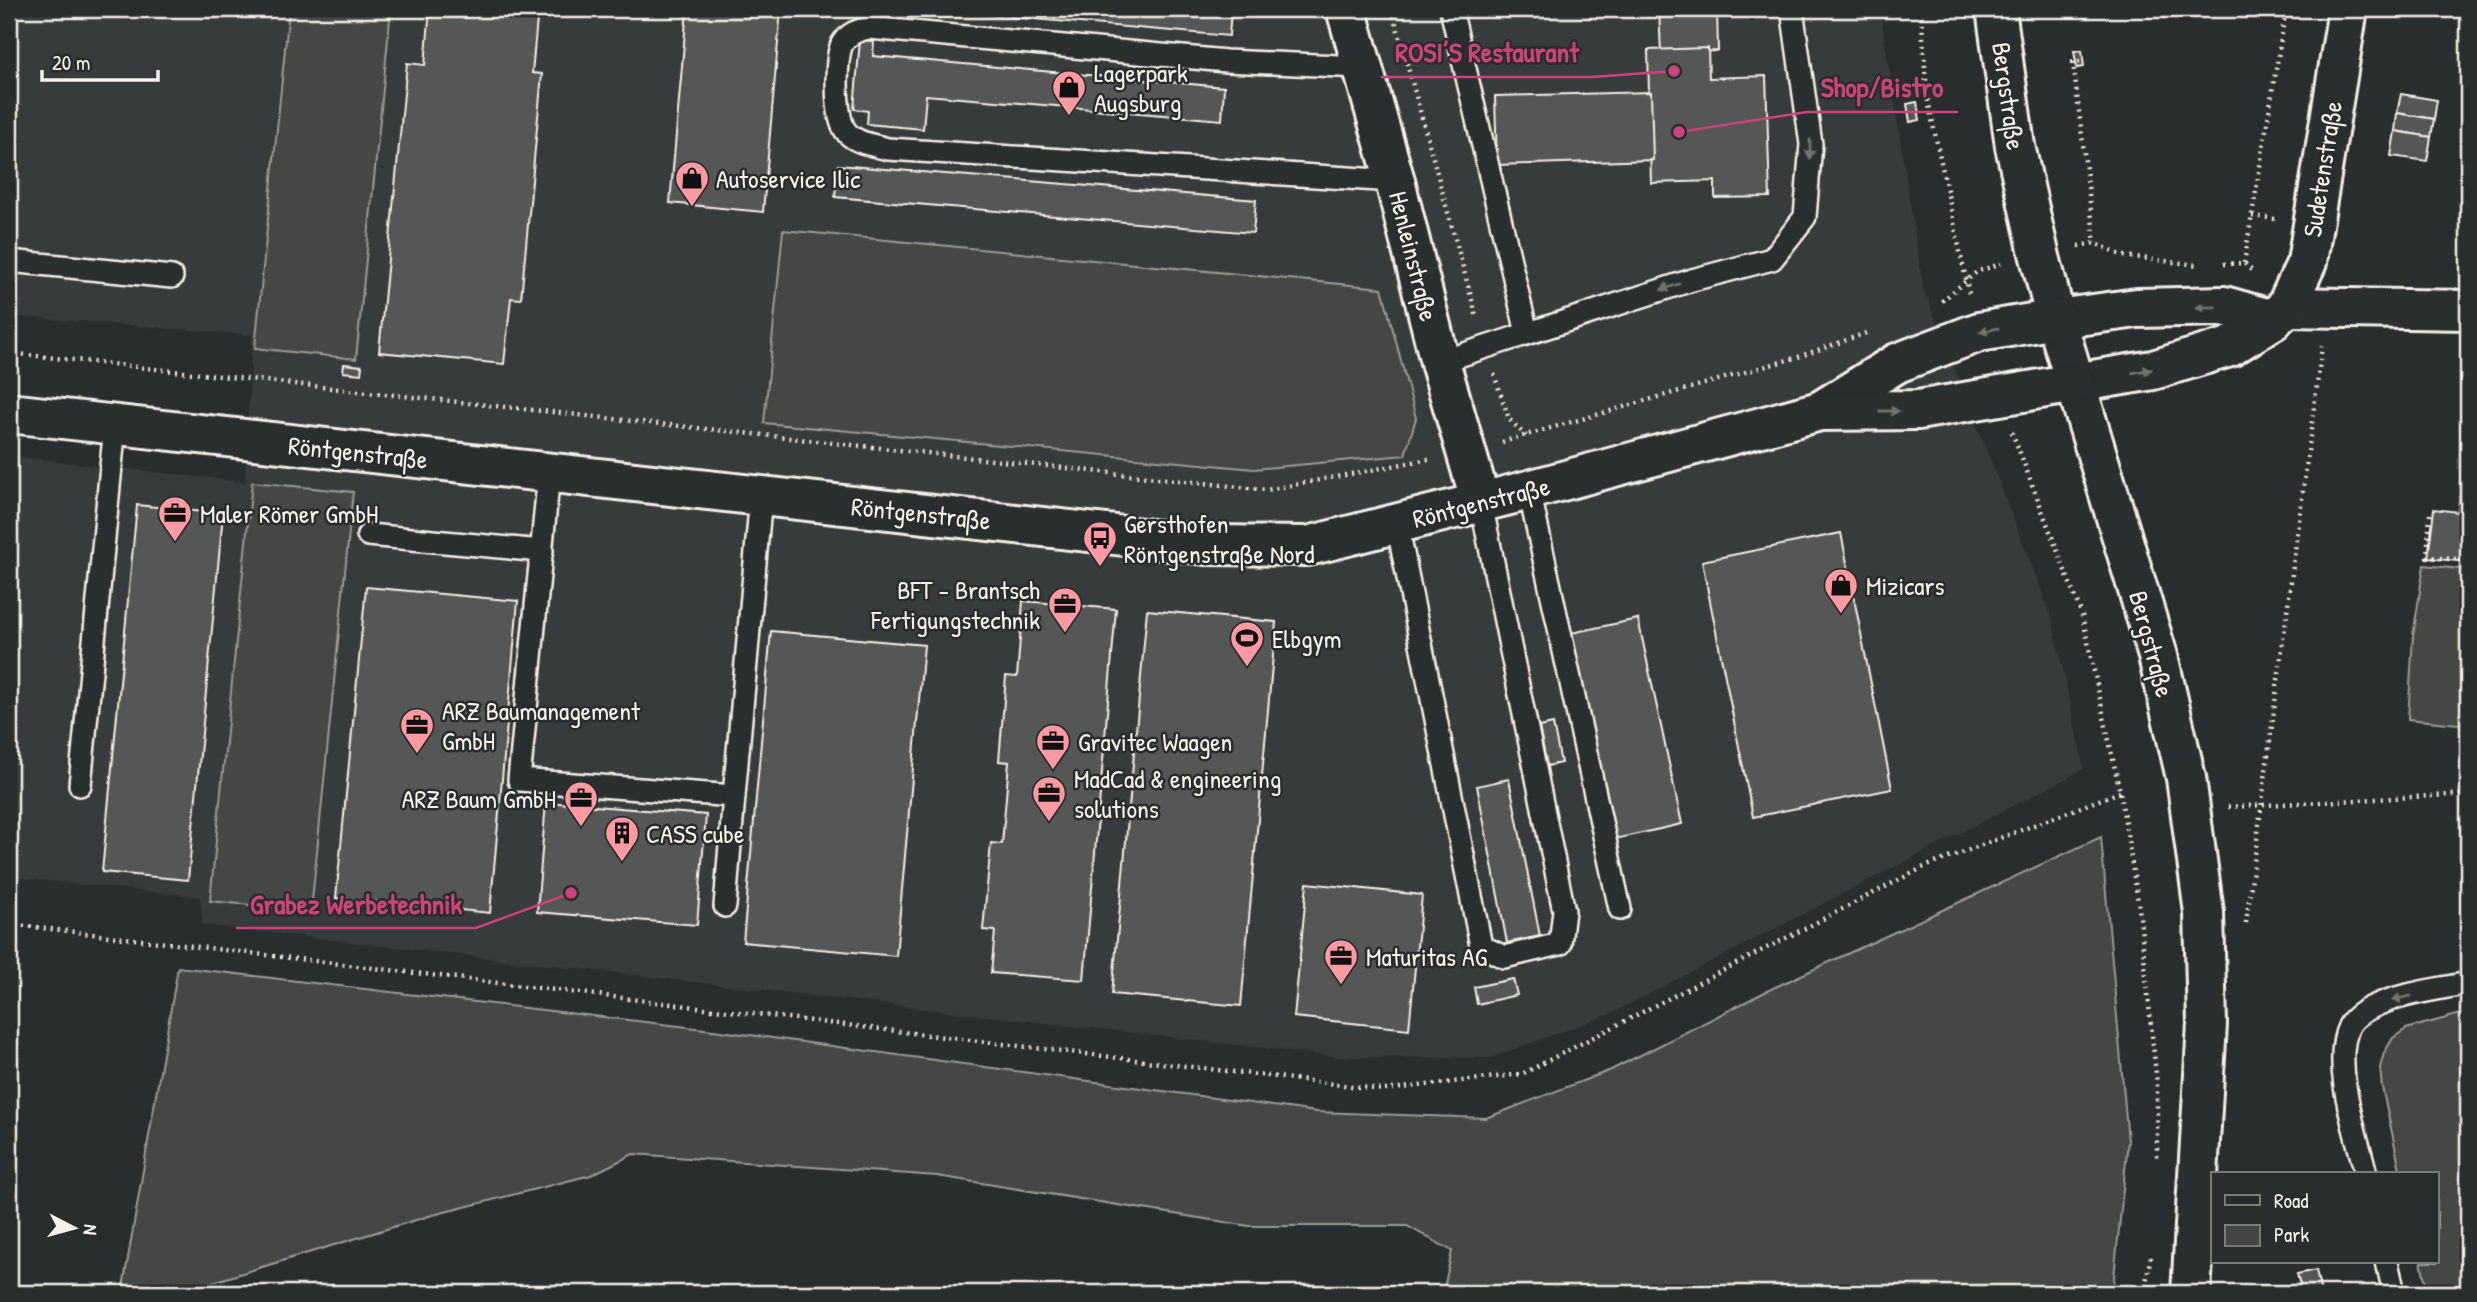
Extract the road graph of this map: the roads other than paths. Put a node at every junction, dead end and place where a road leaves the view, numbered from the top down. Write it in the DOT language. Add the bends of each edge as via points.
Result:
graph roads {
  1 [pos="1346,9"];
  2 [pos="1451,9"];
  3 [pos="1792,9"];
  4 [pos="1996,9"];
  5 [pos="2348,9"];
  6 [pos="1361,67"];
  7 [pos="1395,181"];
  8 [pos="9,261"];
  9 [pos="172,277"];
  10 [pos="2468,310"];
  11 [pos="2279,313"];
  12 [pos="2056,318"];
  13 [pos="1527,333"];
  14 [pos="1440,362"];
  15 [pos="2075,383"];
  16 [pos="1820,411"];
  17 [pos="9,414"];
  18 [pos="115,425"];
  19 [pos="549,473"];
  20 [pos="1529,490"];
  21 [pos="761,496"];
  22 [pos="1480,503"];
  23 [pos="1397,523"];
  24 [pos="368,535"];
  25 [pos="542,551"];
  26 [pos="80,785"];
  27 [pos="734,796"];
  28 [pos="725,906"];
  29 [pos="1620,909"];
  30 [pos="2468,983"];
  31 [pos="2365,1172"];
  32 [pos="2388,1264"];
  33 [pos="2191,1293"];
  34 [pos="2395,1293"];
  1 -- 6 [label="street, Henleinstraße"];
  2 -- 13 [label="lane"];
  3 -- 13 [label="lane, one-way" via="1811,144 1805,217 1772,259"];
  4 -- 12 [label="street, Bergstraße" via="2015,146"];
  5 -- 11 [label="street, Sudetenstraße" via="2307,262"];
  6 -- 7 [label="street, Henleinstraße"];
  6 -- 7 [label="lane" via="1226,61 869,27 854,32 842,44 837,112 845,131 856,140 888,149"];
  7 -- 14 [label="street, Henleinstraße"];
  8 -- 9 [label="lane"];
  10 -- 11 [label="street"];
  11 -- 12 [label="street, one-way" via="2224,306"];
  15 -- 11 [label="street, one-way" via="2153,370 2230,347"];
  12 -- 15 [label="street, Bergstraße"];
  12 -- 16 [label="street, Röntgenstraße, one-way" via="1979,332 1897,363"];
  13 -- 14 [label="lane"];
  14 -- 22 [label="street, Henleinstraße"];
  16 -- 15 [label="street, Röntgenstraße, one-way" via="1918,410"];
  15 -- 33 [label="street, Bergstraße" via="2158,656 2186,778 2204,913 2207,1024"];
  16 -- 20 [label="street, Röntgenstraße"];
  17 -- 18 [label="street, Röntgenstraße"];
  18 -- 19 [label="street, Röntgenstraße"];
  18 -- 26 [label="lane"];
  19 -- 21 [label="street, Röntgenstraße"];
  19 -- 25 [label="lane"];
  20 -- 22 [label="street, Röntgenstraße"];
  20 -- 29 [label="lane"];
  21 -- 23 [label="street, Röntgenstraße" via="1206,545 1308,546"];
  21 -- 27 [label="lane"];
  22 -- 23 [label="street, Röntgenstraße"];
  22 -- 23 [label="lane" via="1564,911 1560,944 1504,957 1480,946"];
  24 -- 25 [label="lane"];
  25 -- 27 [label="lane" via="519,780"];
  27 -- 28 [label="lane"];
  30 -- 31 [label="lane, one-way" via="2381,1003 2350,1023 2343,1062"];
  32 -- 34 [label="lane"];
}
